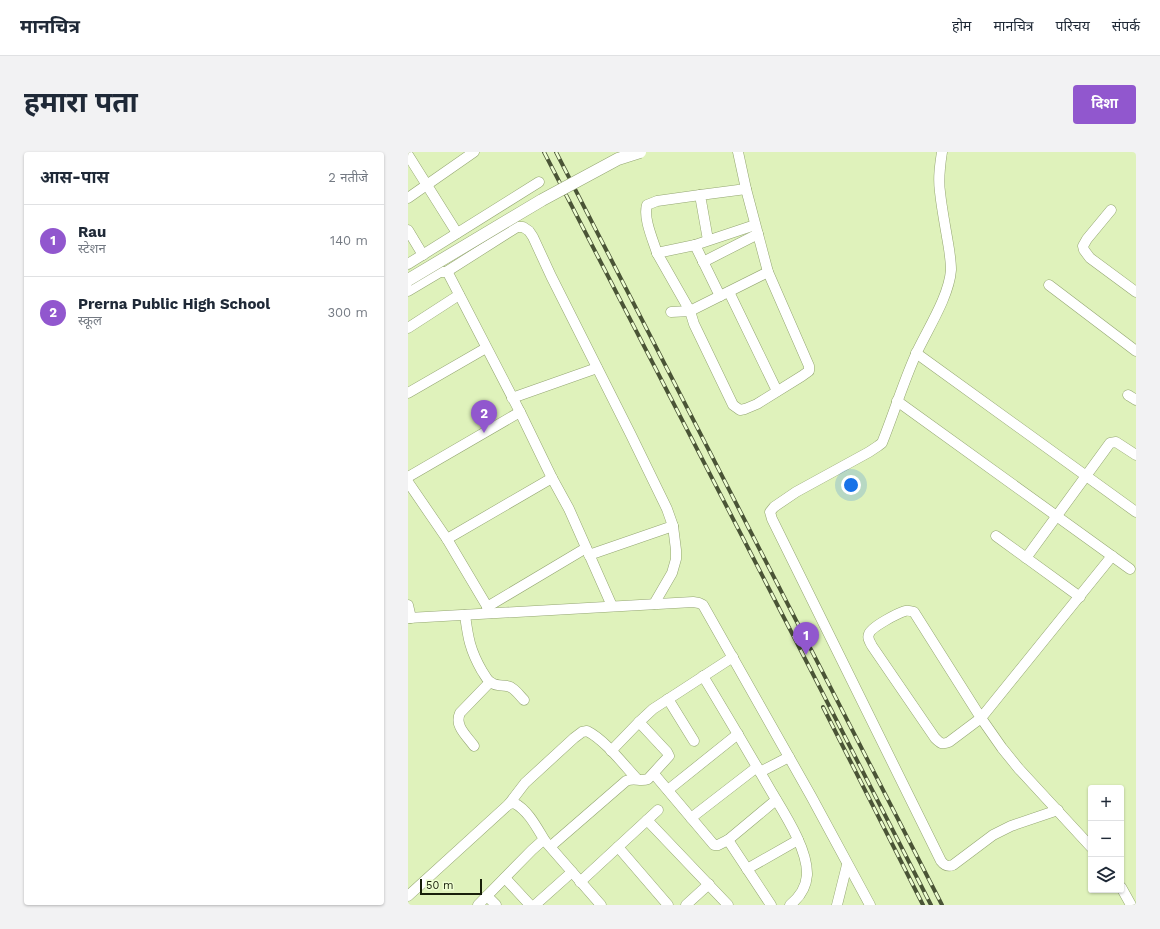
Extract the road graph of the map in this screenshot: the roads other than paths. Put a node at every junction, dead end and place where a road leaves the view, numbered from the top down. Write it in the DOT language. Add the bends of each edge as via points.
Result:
graph roads {
  1 [pos="474,152"];
  2 [pos="640,152"];
  3 [pos="738,152"];
  4 [pos="942,152"];
  5 [pos="408,156"];
  6 [pos="539,182"];
  7 [pos="426,186"];
  8 [pos="746,189"];
  9 [pos="700,195"];
  10 [pos="408,198"];
  11 [pos="1111,210"];
  12 [pos="757,229"];
  13 [pos="408,232"];
  14 [pos="457,233"];
  15 [pos="708,240"];
  16 [pos="695,245"];
  17 [pos="657,253"];
  18 [pos="423,255"];
  19 [pos="703,262"];
  20 [pos="408,264"];
  21 [pos="446,272"];
  22 [pos="768,272"];
  23 [pos="408,280"];
  24 [pos="1048,284"];
  25 [pos="408,292"];
  26 [pos="1136,292"];
  27 [pos="725,294"];
  28 [pos="459,295"];
  29 [pos="690,311"];
  30 [pos="671,312"];
  31 [pos="408,328"];
  32 [pos="486,348"];
  33 [pos="1136,351"];
  34 [pos="916,353"];
  35 [pos="597,368"];
  36 [pos="408,392"];
  37 [pos="777,392"];
  38 [pos="512,398"];
  39 [pos="897,401"];
  40 [pos="520,412"];
  41 [pos="1136,455"];
  42 [pos="1086,476"];
  43 [pos="408,477"];
  44 [pos="552,478"];
  45 [pos="408,482"];
  46 [pos="1136,512"];
  47 [pos="1056,516"];
  48 [pos="673,526"];
  49 [pos="996,536"];
  50 [pos="447,539"];
  51 [pos="587,552"];
  52 [pos="1112,556"];
  53 [pos="1026,558"];
  54 [pos="1130,569"];
  55 [pos="1080,597"];
  56 [pos="654,604"];
  57 [pos="408,605"];
  58 [pos="612,606"];
  59 [pos="489,610"];
  60 [pos="465,615"];
  61 [pos="409,618"];
  62 [pos="733,656"];
  63 [pos="703,676"];
  64 [pos="490,682"];
  65 [pos="668,699"];
  66 [pos="524,700"];
  67 [pos="981,718"];
  68 [pos="639,722"];
  69 [pos="738,734"];
  70 [pos="694,741"];
  71 [pos="474,746"];
  72 [pos="611,751"];
  73 [pos="789,757"];
  74 [pos="759,770"];
  75 [pos="654,774"];
  76 [pos="637,779"];
  77 [pos="668,790"];
  78 [pos="776,800"];
  79 [pos="509,804"];
  80 [pos="658,810"];
  81 [pos="1058,810"];
  82 [pos="691,818"];
  83 [pos="647,820"];
  84 [pos="728,840"];
  85 [pos="798,840"];
  86 [pos="548,843"];
  87 [pos="1088,844"];
  88 [pos="618,848"];
  89 [pos="848,865"];
  90 [pos="747,869"];
  91 [pos="572,872"];
  92 [pos="505,878"];
  93 [pos="580,882"];
  94 [pos="709,884"];
  95 [pos="1124,893"];
  96 [pos="408,896"];
  97 [pos="487,896"];
  98 [pos="542,903"];
  99 [pos="478,905"];
  100 [pos="496,905"];
  101 [pos="530,905"];
  102 [pos="601,905"];
  103 [pos="668,905"];
  104 [pos="686,905"];
  105 [pos="728,905"];
  106 [pos="771,905"];
  107 [pos="790,905"];
  108 [pos="836,905"];
  109 [pos="870,905"];
  110 [pos="1131,905"];
  1 -- 7 [label="street"];
  2 -- 23 [label="main road, bridge" via="618,159 542,200"];
  3 -- 8 [label="street"];
  4 -- 34 [label="street" via="940,191 950,272 941,303"];
  5 -- 7 [label="street"];
  6 -- 14 [label="street"];
  7 -- 10 [label="street"];
  7 -- 14 [label="street"];
  8 -- 9 [label="street"];
  8 -- 12 [label="street"];
  9 -- 15 [label="street"];
  9 -- 17 [label="street" via="657,201 647,205 647,220"];
  11 -- 26 [label="street" via="1083,246 1084,250 1090,258"];
  12 -- 15 [label="street"];
  12 -- 19 [label="street"];
  12 -- 22 [label="street"];
  13 -- 18 [label="street"];
  14 -- 18 [label="street"];
  15 -- 16 [label="street"];
  16 -- 17 [label="street"];
  16 -- 19 [label="street"];
  17 -- 29 [label="street"];
  18 -- 20 [label="street"];
  19 -- 27 [label="street"];
  21 -- 25 [label="street" via="440,272"];
  21 -- 28 [label="street"];
  21 -- 35 [label="street" via="517,227 523,227 533,237"];
  22 -- 27 [label="street"];
  22 -- 37 [label="street" via="809,366 806,374"];
  24 -- 33 [label="street"];
  27 -- 29 [label="street"];
  27 -- 37 [label="street"];
  28 -- 31 [label="street"];
  28 -- 32 [label="street"];
  29 -- 30 [label="street"];
  29 -- 37 [label="street" via="733,405 740,410 745,409"];
  32 -- 36 [label="street"];
  32 -- 38 [label="street"];
  34 -- 39 [label="street"];
  34 -- 42 [label="street"];
  35 -- 38 [label="street"];
  35 -- 48 [label="street"];
  38 -- 40 [label="street"];
  39 -- 47 [label="street"];
  39 -- 81 [label="street" via="882,442 878,446 779,503 770,512 772,519 944,865 953,865 993,835 1011,826"];
  40 -- 43 [label="street"];
  40 -- 44 [label="street"];
  41 -- 42 [label="street" via="1116,442 1110,443"];
  42 -- 46 [label="street"];
  42 -- 47 [label="street"];
  44 -- 50 [label="street"];
  44 -- 51 [label="street" via="569,509"];
  45 -- 50 [label="street"];
  47 -- 52 [label="street"];
  47 -- 53 [label="street"];
  48 -- 51 [label="street"];
  48 -- 56 [label="street" via="676,559 672,573"];
  49 -- 53 [label="street"];
  50 -- 59 [label="street"];
  51 -- 58 [label="street"];
  51 -- 59 [label="street"];
  52 -- 54 [label="street"];
  52 -- 55 [label="street"];
  53 -- 55 [label="street"];
  55 -- 67 [label="street"];
  56 -- 58 [label="street"];
  56 -- 62 [label="street" via="693,602 703,605"];
  57 -- 61 [label="street"];
  58 -- 59 [label="street"];
  59 -- 60 [label="street"];
  60 -- 61 [label="street"];
  60 -- 64 [label="street" via="470,646"];
  62 -- 63 [label="street"];
  62 -- 73 [label="street"];
  63 -- 65 [label="street"];
  63 -- 69 [label="street"];
  64 -- 66 [label="street" via="512,688"];
  64 -- 71 [label="street" via="458,717 461,729"];
  65 -- 68 [label="street"];
  65 -- 70 [label="street"];
  67 -- 67 [label="street" via="914,612 903,612 872,629 868,640 939,743 950,742"];
  67 -- 81 [label="street" via="1019,769"];
  68 -- 72 [label="street"];
  68 -- 75 [label="street" via="669,756"];
  69 -- 74 [label="street"];
  69 -- 77 [label="street"];
  72 -- 76 [label="street"];
  72 -- 79 [label="street" via="593,734 582,732 525,783"];
  73 -- 74 [label="street"];
  73 -- 89 [label="street"];
  74 -- 78 [label="street"];
  74 -- 82 [label="street"];
  75 -- 76 [label="street" via="648,780"];
  75 -- 77 [label="street"];
  76 -- 86 [label="street" via="626,781"];
  77 -- 82 [label="street"];
  78 -- 84 [label="street"];
  78 -- 85 [label="street"];
  79 -- 86 [label="street" via="518,805"];
  79 -- 96 [label="street"];
  80 -- 83 [label="street"];
  81 -- 87 [label="street"];
  82 -- 84 [label="street" via="714,845"];
  83 -- 88 [label="street"];
  83 -- 94 [label="street"];
  84 -- 90 [label="street"];
  85 -- 90 [label="street"];
  85 -- 107 [label="street" via="804,854 806,884"];
  86 -- 91 [label="street"];
  86 -- 92 [label="street" via="541,842"];
  88 -- 93 [label="street"];
  88 -- 103 [label="street"];
  89 -- 108 [label="street"];
  89 -- 109 [label="street"];
  90 -- 106 [label="street"];
  91 -- 93 [label="street"];
  91 -- 98 [label="street"];
  92 -- 97 [label="street"];
  92 -- 101 [label="street"];
  93 -- 102 [label="street"];
  94 -- 104 [label="street"];
  94 -- 105 [label="street"];
  95 -- 110 [label="street"];
  97 -- 99 [label="street"];
  97 -- 100 [label="street"];
}
